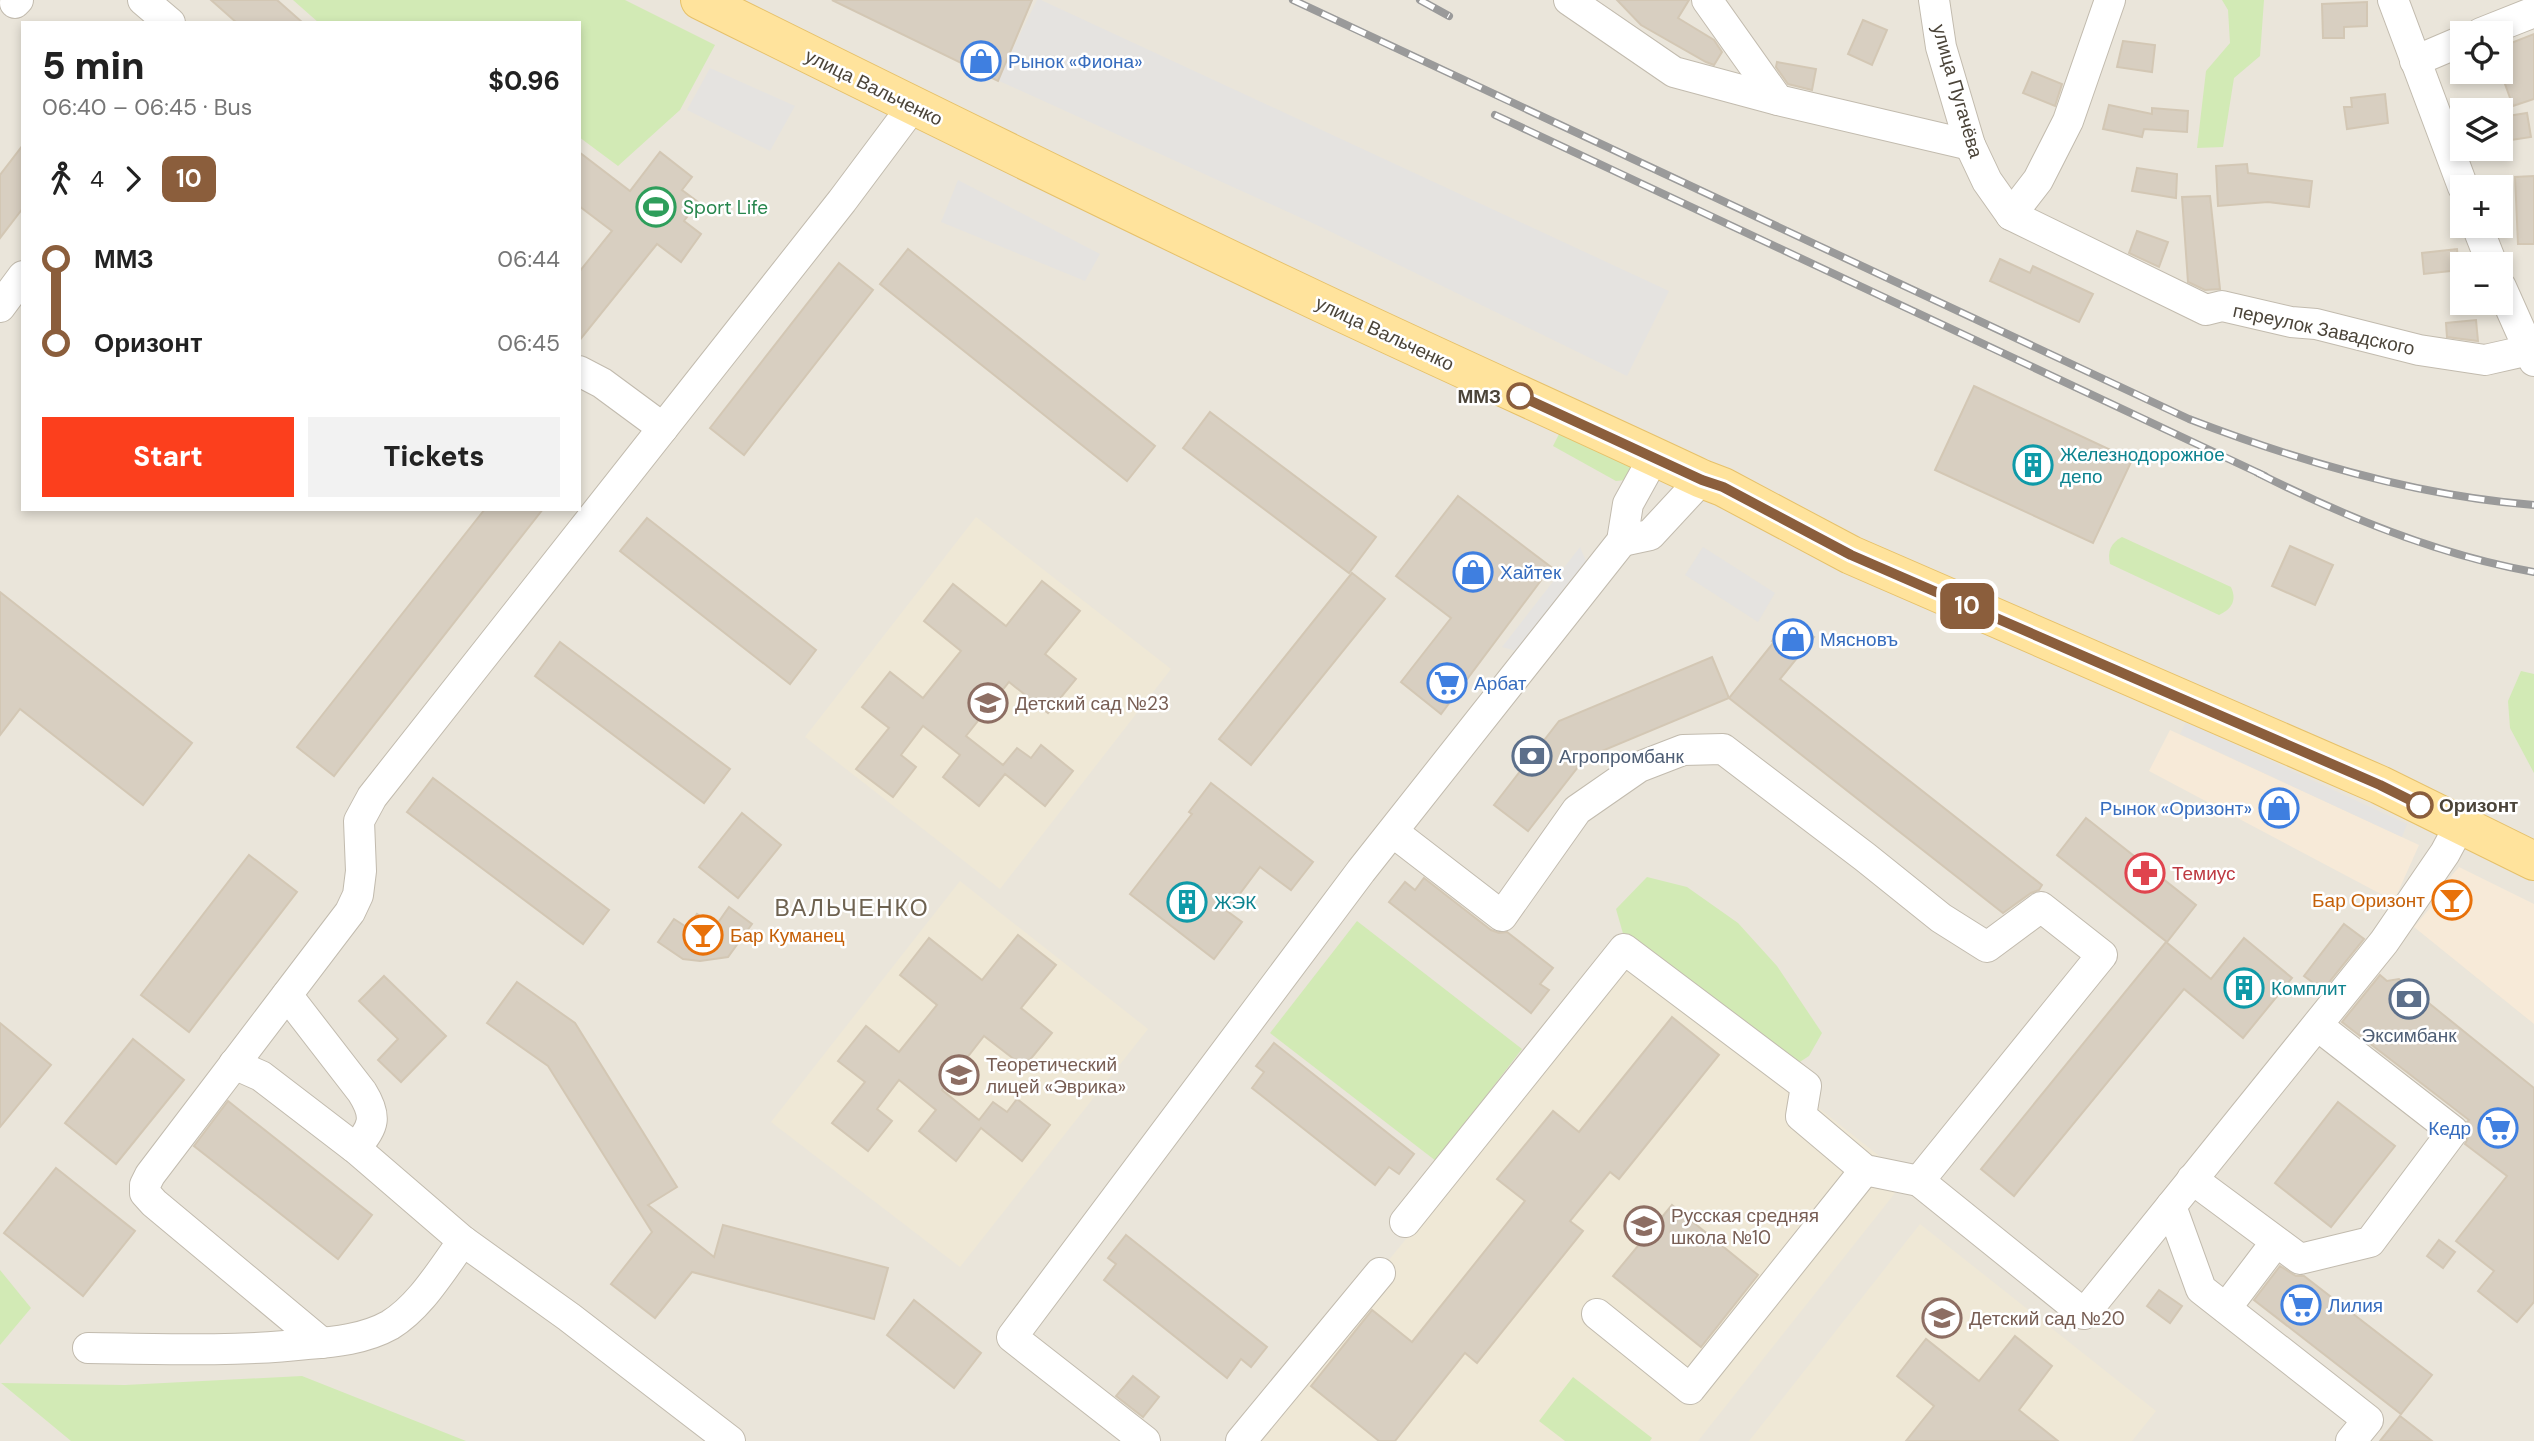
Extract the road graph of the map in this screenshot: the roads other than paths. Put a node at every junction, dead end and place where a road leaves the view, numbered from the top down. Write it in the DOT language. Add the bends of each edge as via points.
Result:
graph roads {
  1 [pos="143,0"];
  2 [pos="700,0"];
  3 [pos="1569,0"];
  4 [pos="1707,0"];
  5 [pos="1934,0"];
  6 [pos="2110,0"];
  7 [pos="2393,0"];
  8 [pos="2534,12"];
  9 [pos="168,21"];
  10 [pos="2511,21"];
  11 [pos="2450,46"];
  12 [pos="2415,61"];
  13 [pos="1778,100"];
  14 [pos="913,106"];
  15 [pos="1970,145"];
  16 [pos="2458,175"];
  17 [pos="2011,215"];
  18 [pos="21,279"];
  19 [pos="0,307"];
  20 [pos="2513,312"];
  21 [pos="2533,354"];
  22 [pos="581,372"];
  23 [pos="663,428"];
  24 [pos="1654,457"];
  25 [pos="1702,480"];
  26 [pos="1622,541"];
  27 [pos="2460,825"];
  28 [pos="1393,832"];
  29 [pos="2534,861"];
  30 [pos="287,995"];
  31 [pos="2318,1026"];
  32 [pos="234,1064"];
  33 [pos="355,1148"];
  34 [pos="1865,1170"];
  35 [pos="2192,1179"];
  36 [pos="1919,1181"];
  37 [pos="2171,1206"];
  38 [pos="1405,1222"];
  39 [pos="464,1241"];
  40 [pos="2276,1242"];
  41 [pos="1380,1273"];
  42 [pos="2226,1308"];
  43 [pos="1597,1314"];
  44 [pos="322,1343"];
  45 [pos="88,1348"];
  46 [pos="1132,1437"];
  47 [pos="730,1441"];
  48 [pos="1241,1441"];
  49 [pos="2351,1441"];
  1 -- 9 [label="street"];
  2 -- 14 [label="main road, улица Вальченко"];
  3 -- 13 [label="street" via="1674,72"];
  4 -- 13 [label="street"];
  5 -- 15 [label="street, улица Пугачёва" via="1941,47"];
  6 -- 17 [label="street" via="2068,121 2038,180"];
  7 -- 12 [label="street"];
  8 -- 10 [label="street"];
  11 -- 12 [label="street"];
  12 -- 16 [label="street"];
  13 -- 15 [label="street"];
  14 -- 23 [label="street"];
  14 -- 24 [label="main road, улица Вальченко"];
  15 -- 17 [label="street, улица Пугачёва" via="1987,181"];
  17 -- 21 [label="street, переулок Завадского" via="2206,310 2222,306 2485,360"];
  18 -- 19 [label="street"];
  20 -- 21 [label="street"];
  22 -- 23 [label="street"];
  23 -- 30 [label="street" via="372,797 359,821 358,895"];
  24 -- 25 [label="main road, улица Вальченко"];
  24 -- 26 [label="street" via="1628,504"];
  25 -- 26 [label="street" via="1650,535"];
  25 -- 27 [label="main road, улица Вальченко" via="1851,555 2380,785"];
  26 -- 28 [label="street"];
  27 -- 29 [label="main road, улица Вальченко"];
  27 -- 31 [label="street" via="2384,942"];
  28 -- 36 [label="street" via="1502,915 1577,810 1639,767 1683,750 1723,749 1941,919 1987,947 2041,907 2102,955"];
  28 -- 46 [label="street" via="1012,1336"];
  30 -- 32 [label="street"];
  30 -- 33 [label="street" via="372,1108 372,1122"];
  31 -- 35 [label="street"];
  31 -- 40 [label="street" via="2453,1131 2370,1242 2300,1259"];
  32 -- 33 [label="street" via="261,1076"];
  32 -- 44 [label="street" via="150,1175 145,1193"];
  33 -- 39 [label="street"];
  34 -- 36 [label="street"];
  34 -- 38 [label="street" via="1801,1116 1806,1086 1624,949"];
  34 -- 43 [label="street" via="1690,1390"];
  35 -- 37 [label="street"];
  35 -- 40 [label="street"];
  36 -- 37 [label="street" via="2084,1314"];
  37 -- 42 [label="street" via="2201,1289"];
  39 -- 44 [label="street" via="430,1286 392,1324 370,1334"];
  39 -- 47 [label="street"];
  40 -- 42 [label="street"];
  41 -- 48 [label="street"];
  42 -- 49 [label="street" via="2368,1420"];
  44 -- 45 [label="street" via="261,1349"];
}
